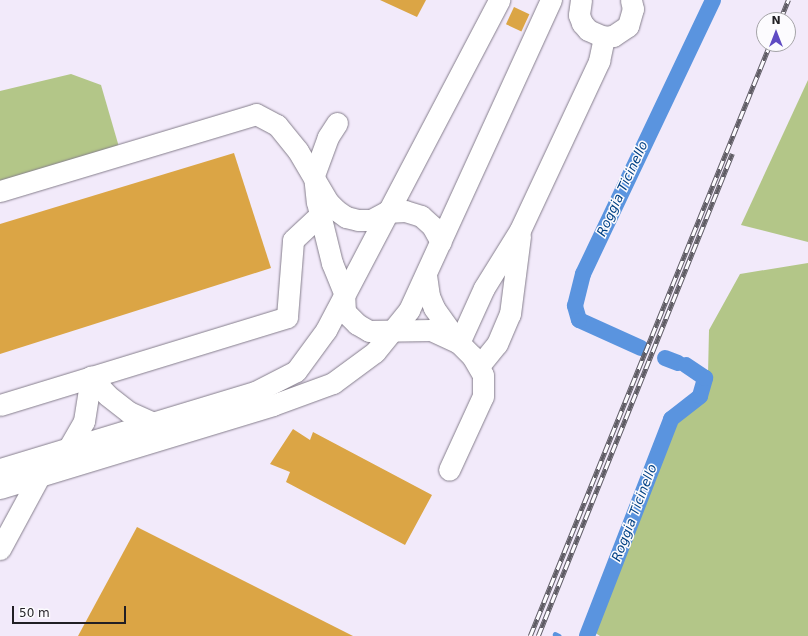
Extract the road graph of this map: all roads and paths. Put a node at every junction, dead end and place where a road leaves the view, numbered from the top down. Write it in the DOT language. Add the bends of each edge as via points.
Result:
graph roads {
  1 [pos="499,0"];
  2 [pos="551,0"];
  3 [pos="581,0"];
  4 [pos="631,0"];
  5 [pos="604,37"];
  6 [pos="337,123"];
  7 [pos="314,175"];
  8 [pos="0,191"];
  9 [pos="386,212"];
  10 [pos="320,215"];
  11 [pos="520,230"];
  12 [pos="441,242"];
  13 [pos="426,275"];
  14 [pos="344,293"];
  15 [pos="392,332"];
  16 [pos="459,343"];
  17 [pos="479,366"];
  18 [pos="90,377"];
  19 [pos="0,406"];
  20 [pos="154,423"];
  21 [pos="68,449"];
  22 [pos="0,469"];
  23 [pos="449,470"];
  24 [pos="40,475"];
  25 [pos="0,488"];
  26 [pos="0,549"];
  1 -- 9 [label="lane"];
  2 -- 12 [label="lane"];
  3 -- 5 [label="lane" via="579,15 582,23 588,30"];
  4 -- 5 [label="lane" via="632,18 628,26 613,36"];
  5 -- 11 [label="lane" via="599,61"];
  6 -- 7 [label="lane" via="328,137"];
  7 -- 8 [label="lane" via="277,125 256,114"];
  7 -- 9 [label="lane" via="328,202 346,217 371,220"];
  7 -- 10 [label="lane"];
  9 -- 12 [label="lane" via="405,211 421,216 432,226"];
  9 -- 14 [label="lane"];
  10 -- 14 [label="lane" via="332,263"];
  10 -- 18 [label="lane" via="293,240 287,317"];
  11 -- 16 [label="lane" via="484,288"];
  11 -- 17 [label="lane" via="510,314 497,344"];
  12 -- 13 [label="lane"];
  13 -- 15 [label="lane" via="409,310"];
  13 -- 16 [label="lane" via="429,296 434,308"];
  14 -- 15 [label="lane" via="346,312 357,324 369,331"];
  14 -- 20 [label="lane" via="326,330 296,372 254,392"];
  15 -- 16 [label="lane" via="431,330"];
  15 -- 24 [label="lane" via="375,352 333,383 273,405"];
  16 -- 17 [label="lane"];
  17 -- 23 [label="lane" via="483,375 483,396"];
  18 -- 19 [label="lane"];
  18 -- 20 [label="lane" via="107,395 129,412"];
  18 -- 21 [label="lane" via="84,421"];
  20 -- 21 [label="lane"];
  21 -- 22 [label="lane"];
  24 -- 25 [label="lane"];
  24 -- 26 [label="lane"];
}
